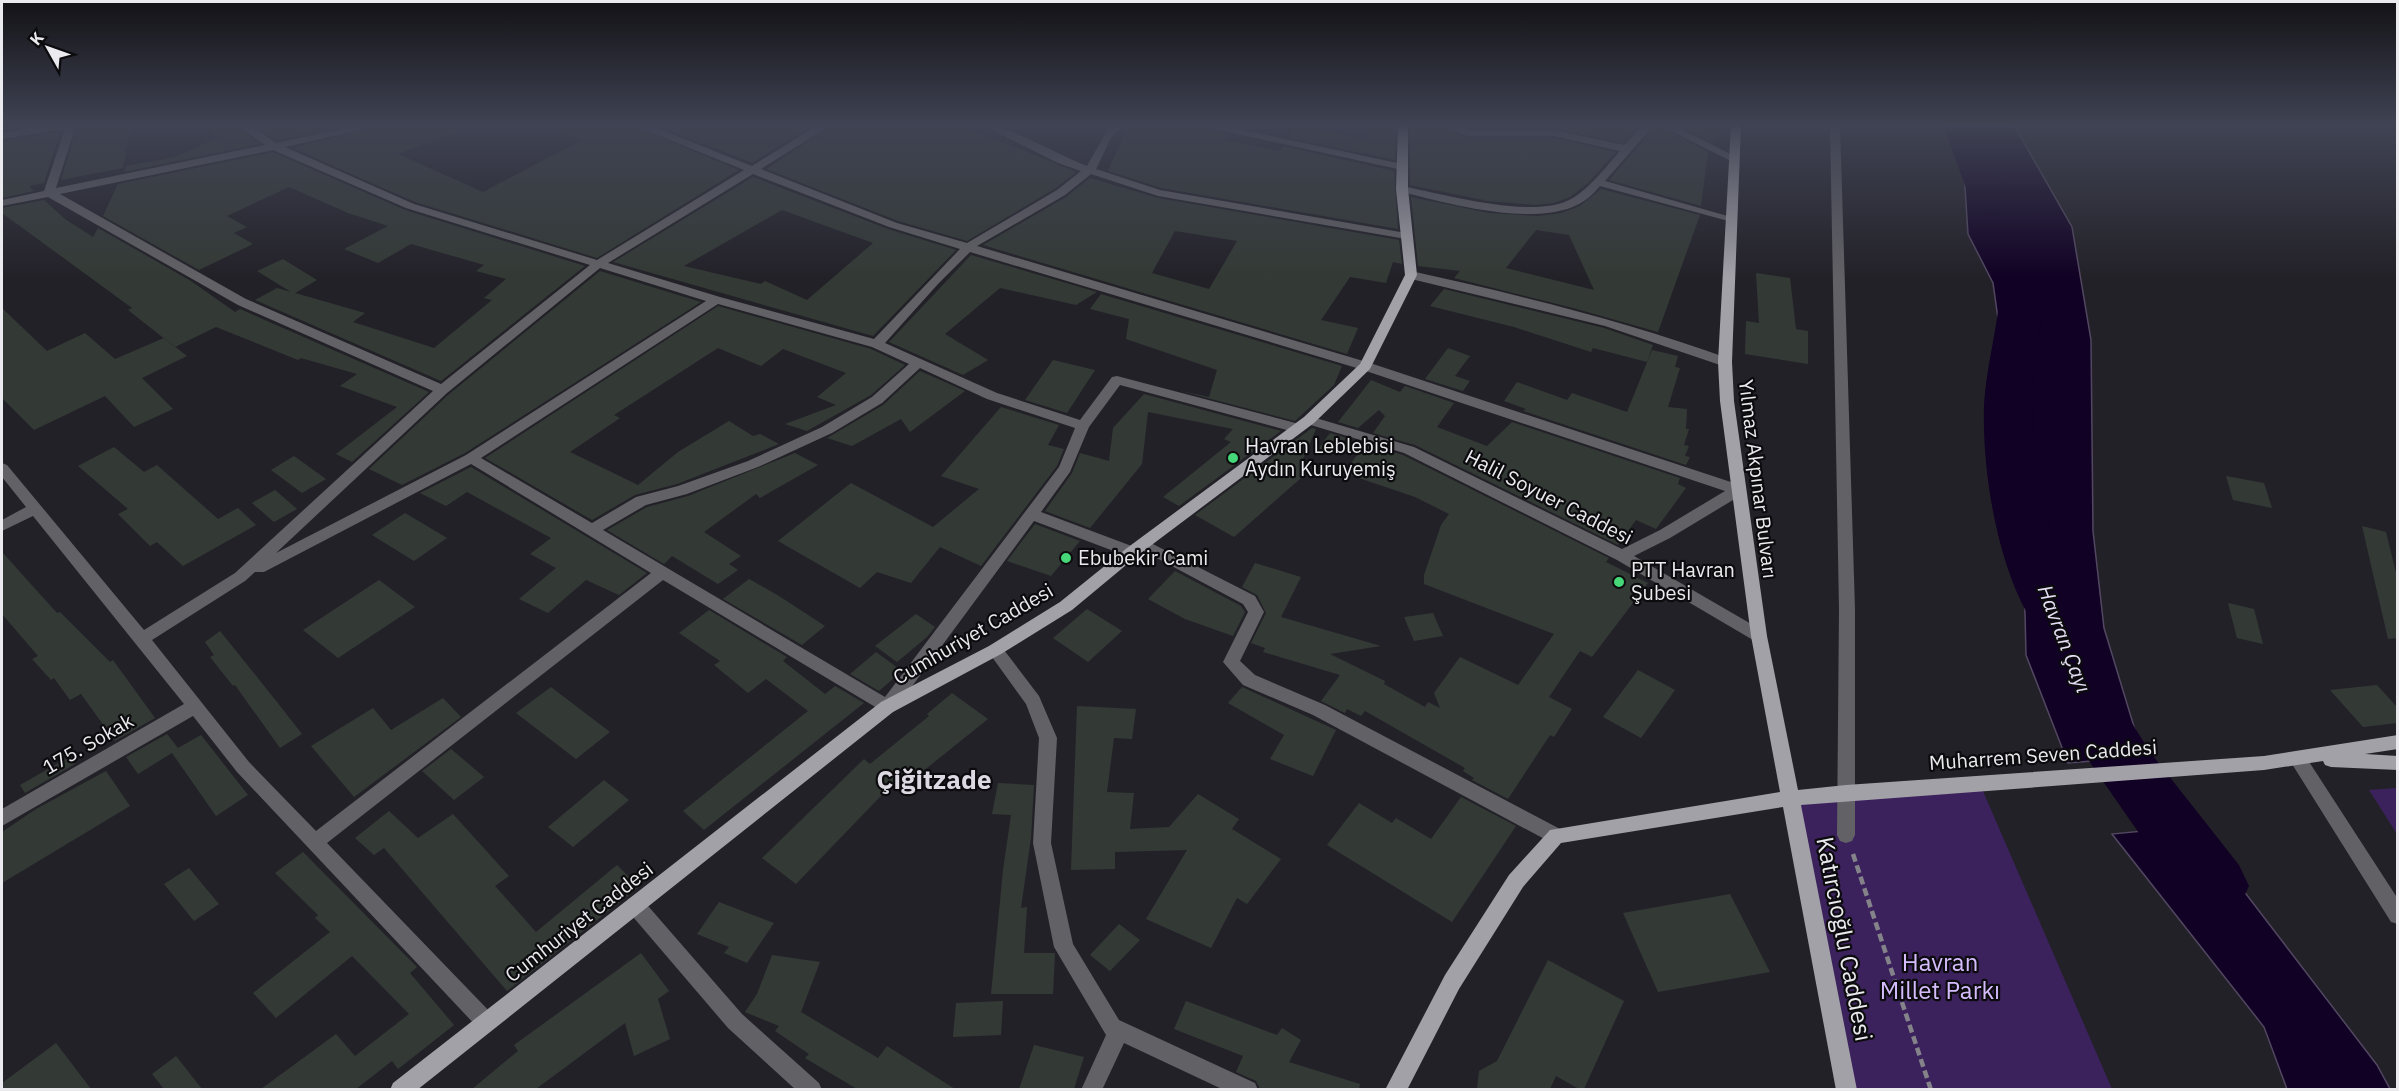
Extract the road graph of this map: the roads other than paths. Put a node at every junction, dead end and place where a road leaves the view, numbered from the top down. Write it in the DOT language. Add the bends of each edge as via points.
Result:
graph roads {
  1 [pos="55,176"];
  2 [pos="136,176"];
  3 [pos="341,176"];
  4 [pos="745,176"];
  5 [pos="766,176"];
  6 [pos="1081,176"];
  7 [pos="1107,176"];
  8 [pos="1402,176"];
  9 [pos="1601,176"];
  10 [pos="1734,176"];
  11 [pos="1836,176"];
  12 [pos="1596,182"];
  13 [pos="1402,189"];
  14 [pos="49,193"];
  15 [pos="2,203"];
  16 [pos="1732,219"];
  17 [pos="1406,236"];
  18 [pos="968,248"];
  19 [pos="597,265"];
  20 [pos="1411,274"];
  21 [pos="716,300"];
  22 [pos="877,344"];
  23 [pos="1725,362"];
  24 [pos="918,363"];
  25 [pos="1365,366"];
  26 [pos="442,390"];
  27 [pos="1303,424"];
  28 [pos="1083,426"];
  29 [pos="471,458"];
  30 [pos="2,468"];
  31 [pos="1738,490"];
  32 [pos="35,509"];
  33 [pos="1032,514"];
  34 [pos="2,526"];
  35 [pos="591,531"];
  36 [pos="1137,548"];
  37 [pos="1622,556"];
  38 [pos="662,573"];
  39 [pos="240,577"];
  40 [pos="1759,636"];
  41 [pos="142,639"];
  42 [pos="995,650"];
  43 [pos="195,706"];
  44 [pos="887,707"];
  45 [pos="2397,742"];
  46 [pos="2298,759"];
  47 [pos="2397,763"];
  48 [pos="1846,792"];
  49 [pos="1790,798"];
  50 [pos="2,818"];
  51 [pos="1846,835"];
  52 [pos="1556,836"];
  53 [pos="315,842"];
  54 [pos="635,904"];
  55 [pos="2397,916"];
  56 [pos="486,1022"];
  57 [pos="1119,1030"];
  58 [pos="400,1089"];
  59 [pos="812,1089"];
  60 [pos="1091,1089"];
  61 [pos="1248,1089"];
  62 [pos="1395,1089"];
  63 [pos="1847,1089"];
  1 -- 14 [label="street"];
  2 -- 14 [label="street"];
  3 -- 19 [label="street" via="410,206"];
  4 -- 19 [label="street"];
  5 -- 18 [label="street" via="893,225"];
  6 -- 18 [label="street"];
  7 -- 17 [label="street" via="1158,193"];
  8 -- 13 [label="main road"];
  9 -- 12 [label="street"];
  10 -- 16 [label="main road, Yılmaz Akpınar Bulvarı"];
  11 -- 48 [label="street" via="1847,609"];
  12 -- 13 [label="street" via="1575,202 1547,210 1493,206"];
  12 -- 16 [label="street"];
  13 -- 17 [label="main road"];
  14 -- 15 [label="street"];
  14 -- 26 [label="street" via="242,302"];
  16 -- 23 [label="main road, Yılmaz Akpınar Bulvarı"];
  17 -- 20 [label="main road"];
  18 -- 22 [label="street"];
  18 -- 25 [label="street"];
  19 -- 21 [label="street"];
  19 -- 26 [label="street"];
  20 -- 23 [label="street" via="1522,300"];
  20 -- 25 [label="main road, Cumhuriyet Caddesi"];
  21 -- 22 [label="street"];
  21 -- 29 [label="street"];
  22 -- 24 [label="street"];
  23 -- 31 [label="main road, Yılmaz Akpınar Bulvarı"];
  24 -- 28 [label="street" via="992,396"];
  24 -- 35 [label="street" via="877,400 827,430 753,464 641,501"];
  25 -- 27 [label="main road, Cumhuriyet Caddesi"];
  25 -- 31 [label="street"];
  26 -- 39 [label="street"];
  27 -- 28 [label="street, Halil Soyuer Caddesi" via="1117,380"];
  27 -- 36 [label="main road, Cumhuriyet Caddesi"];
  27 -- 37 [label="street, Halil Soyuer Caddesi" via="1409,450"];
  28 -- 33 [label="street" via="1065,470"];
  29 -- 35 [label="street"];
  29 -- 39 [label="street"];
  30 -- 32 [label="street"];
  31 -- 37 [label="street"];
  31 -- 40 [label="main road, Yılmaz Akpınar Bulvarı"];
  32 -- 34 [label="street"];
  32 -- 41 [label="street"];
  33 -- 36 [label="street"];
  33 -- 44 [label="street"];
  35 -- 38 [label="street"];
  36 -- 42 [label="main road, Cumhuriyet Caddesi" via="1066,606"];
  36 -- 52 [label="street" via="1249,600 1256,612 1231,662 1249,680 1329,716"];
  37 -- 40 [label="street, Halil Soyuer Caddesi"];
  38 -- 44 [label="street"];
  38 -- 53 [label="street"];
  39 -- 41 [label="street"];
  40 -- 49 [label="main road, Yılmaz Akpınar Bulvarı"];
  41 -- 43 [label="street"];
  42 -- 44 [label="main road, Cumhuriyet Caddesi"];
  42 -- 57 [label="street" via="1033,701 1048,738 1042,843 1064,947 1112,1027"];
  43 -- 50 [label="street, 175. Sokak"];
  43 -- 53 [label="street" via="243,767"];
  44 -- 54 [label="main road, Cumhuriyet Caddesi"];
  45 -- 46 [label="main road, Muharrem Seven Caddesi"];
  46 -- 47 [label="main road, Muharrem Seven Caddesi"];
  46 -- 48 [label="main road, Muharrem Seven Caddesi"];
  46 -- 55 [label="street"];
  48 -- 49 [label="main road, Muharrem Seven Caddesi"];
  48 -- 51 [label="street"];
  49 -- 52 [label="main road, Muharrem Seven Caddesi"];
  49 -- 63 [label="main road, Katırcıoğlu Caddesi"];
  52 -- 62 [label="main road" via="1503,901 1452,982"];
  53 -- 56 [label="street"];
  54 -- 56 [label="main road, Cumhuriyet Caddesi"];
  54 -- 59 [label="street" via="735,1021"];
  56 -- 58 [label="main road, Cumhuriyet Caddesi"];
  57 -- 60 [label="street"];
  57 -- 61 [label="street"];
}
